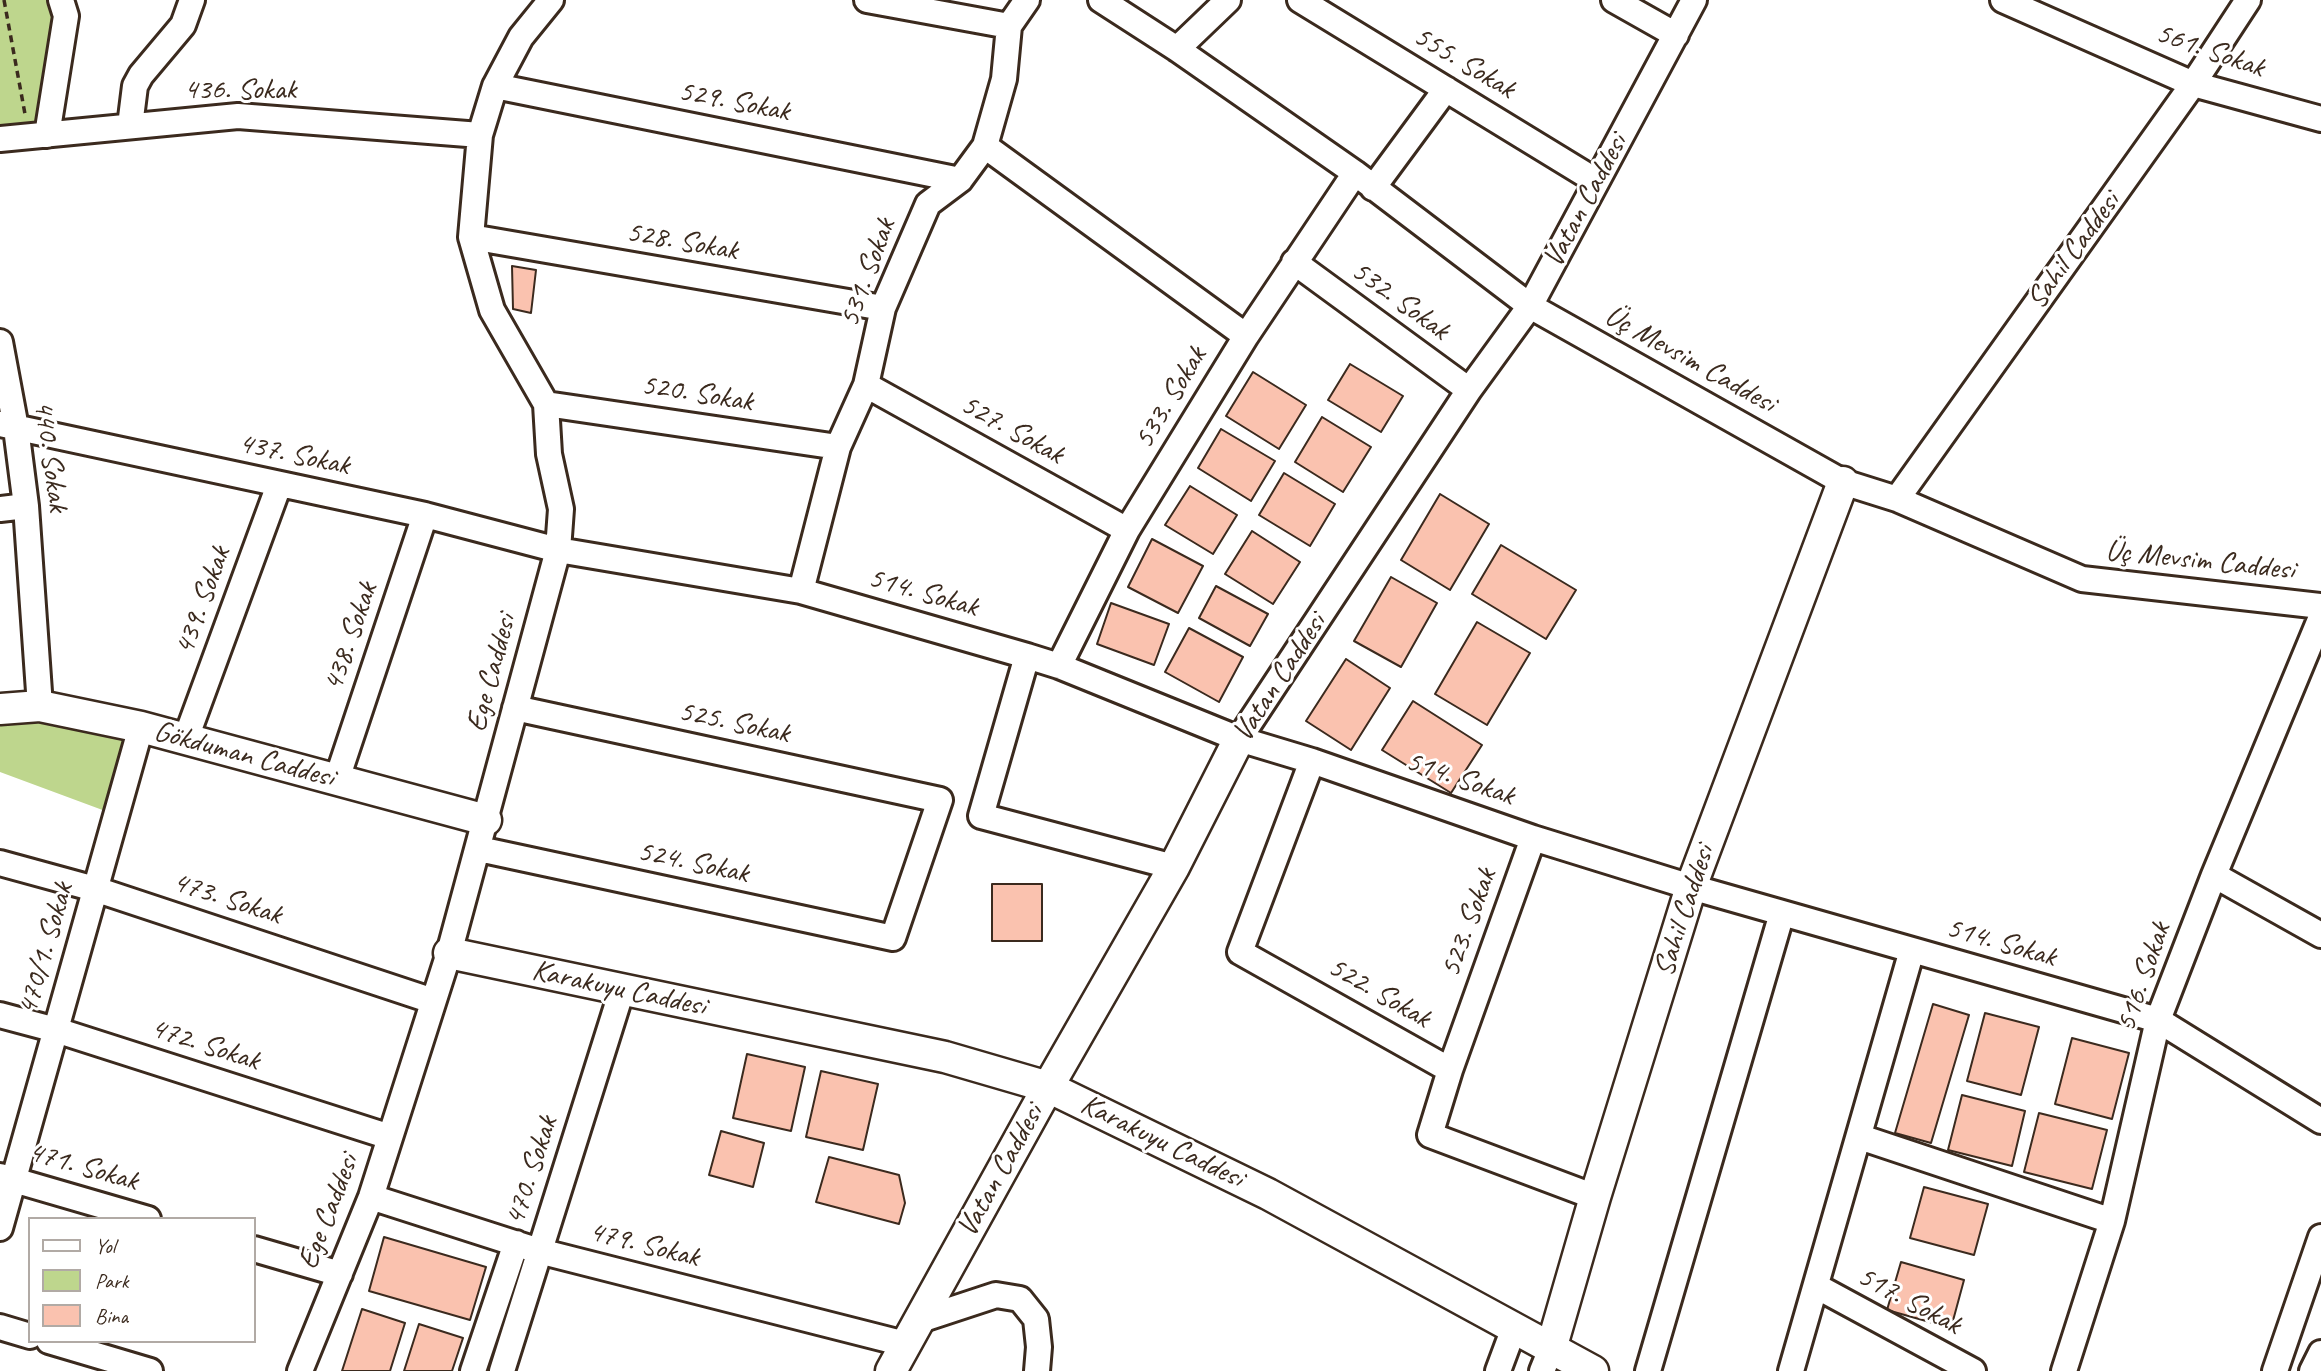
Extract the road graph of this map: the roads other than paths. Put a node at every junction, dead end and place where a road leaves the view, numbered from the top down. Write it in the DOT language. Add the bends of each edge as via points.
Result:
graph roads {
  1 [pos="61,0"];
  2 [pos="192,0"];
  3 [pos="551,0"];
  4 [pos="867,0"];
  5 [pos="1027,0"];
  6 [pos="1101,0"];
  7 [pos="1228,0"];
  8 [pos="1300,0"];
  9 [pos="1614,0"];
  10 [pos="1694,0"];
  11 [pos="2003,0"];
  12 [pos="2248,0"];
  13 [pos="2031,6"];
  14 [pos="1009,26"];
  15 [pos="1676,35"];
  16 [pos="1177,49"];
  17 [pos="2193,84"];
  18 [pos="495,86"];
  19 [pos="1446,89"];
  20 [pos="2321,119"];
  21 [pos="130,126"];
  22 [pos="480,135"];
  23 [pos="38,136"];
  24 [pos="0,139"];
  25 [pos="985,146"];
  26 [pos="960,180"];
  27 [pos="1596,180"];
  28 [pos="1364,181"];
  29 [pos="471,237"];
  30 [pos="1294,262"];
  31 [pos="1530,306"];
  32 [pos="883,309"];
  33 [pos="1246,336"];
  34 [pos="0,342"];
  35 [pos="866,385"];
  36 [pos="1469,390"];
  37 [pos="546,404"];
  38 [pos="8,426"];
  39 [pos="838,447"];
  40 [pos="1843,482"];
  41 [pos="279,485"];
  42 [pos="1897,499"];
  43 [pos="26,506"];
  44 [pos="0,509"];
  45 [pos="425,514"];
  46 [pos="1127,530"];
  47 [pos="558,550"];
  48 [pos="801,591"];
  49 [pos="2321,606"];
  50 [pos="2321,617"];
  51 [pos="1027,656"];
  52 [pos="1059,666"];
  53 [pos="40,706"];
  54 [pos="515,708"];
  55 [pos="0,709"];
  56 [pos="141,727"];
  57 [pos="186,738"];
  58 [pos="1239,740"];
  59 [pos="1312,761"];
  60 [pos="337,779"];
  61 [pos="485,820"];
  62 [pos="1533,838"];
  63 [pos="479,849"];
  64 [pos="0,863"];
  65 [pos="1174,867"];
  66 [pos="2214,875"];
  67 [pos="1690,887"];
  68 [pos="95,889"];
  69 [pos="1782,913"];
  70 [pos="2321,935"];
  71 [pos="893,938"];
  72 [pos="1912,950"];
  73 [pos="449,953"];
  74 [pos="622,990"];
  75 [pos="433,1000"];
  76 [pos="0,1015"];
  77 [pos="2158,1020"];
  78 [pos="56,1030"];
  79 [pos="1450,1070"];
  80 [pos="1048,1087"];
  81 [pos="2321,1121"];
  82 [pos="390,1137"];
  83 [pos="1860,1137"];
  84 [pos="6,1178"];
  85 [pos="371,1197"];
  86 [pos="1595,1197"];
  87 [pos="141,1217"];
  88 [pos="2112,1221"];
  89 [pos="0,1228"];
  90 [pos="2321,1237"];
  91 [pos="516,1243"];
  92 [pos="256,1250"];
  93 [pos="539,1251"];
  94 [pos="340,1274"];
  95 [pos="1816,1286"];
  96 [pos="0,1327"];
  97 [pos="1514,1328"];
  98 [pos="911,1333"];
  99 [pos="28,1335"];
  100 [pos="56,1343"];
  101 [pos="2321,1353"];
  102 [pos="1547,1360"];
  103 [pos="150,1371"];
  104 [pos="300,1371"];
  105 [pos="473,1371"];
  106 [pos="502,1371"];
  107 [pos="891,1371"];
  108 [pos="1037,1371"];
  109 [pos="1498,1371"];
  110 [pos="1593,1371"];
  111 [pos="1648,1371"];
  112 [pos="1791,1371"];
  113 [pos="1973,1371"];
  114 [pos="2064,1371"];
  115 [pos="2275,1371"];
  116 [pos="2312,1371"];
  1 -- 23 [label="street" via="66,16"];
  2 -- 21 [label="street" via="183,24 141,75 133,94"];
  3 -- 18 [label="street, Ege Caddesi" via="521,37"];
  4 -- 14 [label="street"];
  5 -- 14 [label="street, 531. Sokak"];
  6 -- 16 [label="street, Üç Mevsim Caddesi"];
  7 -- 16 [label="street"];
  8 -- 19 [label="street, 555. Sokak"];
  9 -- 15 [label="street"];
  10 -- 15 [label="street, Vatan Caddesi"];
  11 -- 13 [label="street, 561. Sokak"];
  12 -- 17 [label="street, Sahil Caddesi"];
  13 -- 17 [label="street, 561. Sokak"];
  14 -- 25 [label="street, 531. Sokak" via="1004,79"];
  15 -- 27 [label="street, Vatan Caddesi"];
  16 -- 28 [label="street, Üç Mevsim Caddesi"];
  17 -- 20 [label="street, 561. Sokak"];
  17 -- 42 [label="street, Sahil Caddesi"];
  18 -- 22 [label="street, Ege Caddesi"];
  18 -- 26 [label="street, 529. Sokak"];
  19 -- 27 [label="street, 555. Sokak"];
  19 -- 28 [label="street, 533. Sokak"];
  21 -- 22 [label="street, 436. Sokak" via="238,116"];
  21 -- 23 [label="street, 436. Sokak"];
  22 -- 29 [label="street, Ege Caddesi"];
  23 -- 24 [label="street, 436. Sokak"];
  25 -- 26 [label="street, 531. Sokak"];
  25 -- 33 [label="street"];
  26 -- 32 [label="street, 531. Sokak" via="928,204"];
  27 -- 31 [label="street, Vatan Caddesi"];
  28 -- 30 [label="street, 533. Sokak"];
  28 -- 31 [label="street, Üç Mevsim Caddesi"];
  29 -- 32 [label="street, 528. Sokak"];
  29 -- 37 [label="street, Ege Caddesi" via="492,310"];
  30 -- 33 [label="street, 533. Sokak"];
  30 -- 36 [label="street, 532. Sokak"];
  31 -- 36 [label="street, Vatan Caddesi"];
  31 -- 40 [label="street, Üç Mevsim Caddesi"];
  32 -- 35 [label="street, 531. Sokak"];
  33 -- 46 [label="street, 533. Sokak"];
  34 -- 38 [label="street, 440. Sokak"];
  35 -- 39 [label="street, 531. Sokak"];
  35 -- 46 [label="street, 527. Sokak"];
  36 -- 58 [label="street, Vatan Caddesi"];
  37 -- 39 [label="street, 520. Sokak"];
  37 -- 47 [label="street, Ege Caddesi" via="549,454 561,509"];
  38 -- 41 [label="street, 437. Sokak"];
  38 -- 43 [label="street, 440. Sokak"];
  39 -- 48 [label="street, 531. Sokak"];
  40 -- 42 [label="street, Üç Mevsim Caddesi"];
  40 -- 67 [label="street, Sahil Caddesi"];
  41 -- 45 [label="street, 437. Sokak"];
  41 -- 57 [label="street, 439. Sokak"];
  42 -- 49 [label="street, Üç Mevsim Caddesi" via="2082,579"];
  43 -- 44 [label="street"];
  43 -- 53 [label="street, 440. Sokak"];
  45 -- 47 [label="street, 437. Sokak"];
  45 -- 60 [label="street, 438. Sokak"];
  46 -- 52 [label="street, 533. Sokak"];
  47 -- 48 [label="street, 514. Sokak"];
  47 -- 54 [label="street, Ege Caddesi"];
  48 -- 51 [label="street, 514. Sokak"];
  50 -- 66 [label="street, 516. Sokak"];
  51 -- 52 [label="street, 514. Sokak"];
  51 -- 65 [label="street" via="981,816"];
  52 -- 58 [label="street, 514. Sokak"];
  53 -- 55 [label="street, Gökduman Caddesi"];
  53 -- 56 [label="street, Gökduman Caddesi"];
  54 -- 61 [label="street, Ege Caddesi"];
  54 -- 71 [label="street, 525. Sokak" via="940,800"];
  56 -- 57 [label="street, Gökduman Caddesi"];
  56 -- 68 [label="street, 470/1. Sokak"];
  57 -- 60 [label="street, Gökduman Caddesi"];
  58 -- 59 [label="street, 514. Sokak"];
  58 -- 65 [label="street, Vatan Caddesi"];
  59 -- 62 [label="street, 514. Sokak"];
  59 -- 79 [label="street, 522. Sokak" via="1240,951"];
  60 -- 61 [label="street, Gökduman Caddesi"];
  61 -- 63 [label="street, Ege Caddesi"];
  62 -- 67 [label="street, 514. Sokak"];
  62 -- 79 [label="street, 523. Sokak"];
  63 -- 71 [label="street, 524. Sokak"];
  63 -- 73 [label="street, Ege Caddesi"];
  64 -- 68 [label="street, 473. Sokak"];
  65 -- 80 [label="street, Vatan Caddesi"];
  66 -- 70 [label="street"];
  66 -- 77 [label="street, 516. Sokak"];
  67 -- 69 [label="street, 514. Sokak"];
  67 -- 86 [label="street, Sahil Caddesi"];
  68 -- 75 [label="street, 473. Sokak"];
  68 -- 78 [label="street, 470/1. Sokak"];
  69 -- 72 [label="street, 514. Sokak"];
  69 -- 111 [label="street"];
  72 -- 77 [label="street, 514. Sokak"];
  72 -- 83 [label="street"];
  73 -- 74 [label="street, Karakuyu Caddesi"];
  73 -- 75 [label="street, Ege Caddesi"];
  74 -- 80 [label="street, Karakuyu Caddesi" via="945,1057"];
  74 -- 93 [label="street, 470. Sokak"];
  75 -- 82 [label="street, Ege Caddesi"];
  76 -- 78 [label="street, 472. Sokak"];
  77 -- 81 [label="street, 514. Sokak"];
  77 -- 88 [label="street, 516. Sokak"];
  78 -- 82 [label="street, 472. Sokak"];
  78 -- 84 [label="street, 470/1. Sokak"];
  79 -- 86 [label="street" via="1430,1135"];
  80 -- 97 [label="street, Karakuyu Caddesi" via="1268,1194"];
  80 -- 98 [label="street, Vatan Caddesi"];
  82 -- 85 [label="street, Ege Caddesi"];
  83 -- 88 [label="street"];
  83 -- 95 [label="street"];
  84 -- 87 [label="street, 471. Sokak"];
  84 -- 89 [label="street, 470/1. Sokak"];
  85 -- 91 [label="street, 479. Sokak"];
  85 -- 94 [label="street, Ege Caddesi"];
  86 -- 102 [label="street, Sahil Caddesi"];
  88 -- 114 [label="street, 516. Sokak"];
  90 -- 115 [label="street"];
  91 -- 93 [label="street, 479. Sokak"];
  91 -- 105 [label="street, 470. Sokak"];
  92 -- 94 [label="street"];
  93 -- 98 [label="street, 479. Sokak"];
  93 -- 106 [label="street, 470. Sokak"];
  94 -- 104 [label="street, Ege Caddesi"];
  95 -- 112 [label="street"];
  95 -- 113 [label="street, 517. Sokak"];
  96 -- 99 [label="street"];
  97 -- 102 [label="street, Karakuyu Caddesi"];
  97 -- 109 [label="street"];
  98 -- 107 [label="street, Vatan Caddesi"];
  98 -- 108 [label="street" via="996,1295 1020,1299 1036,1319"];
  100 -- 103 [label="street"];
  101 -- 116 [label="street"];
  102 -- 110 [label="street, Karakuyu Caddesi"];
}
